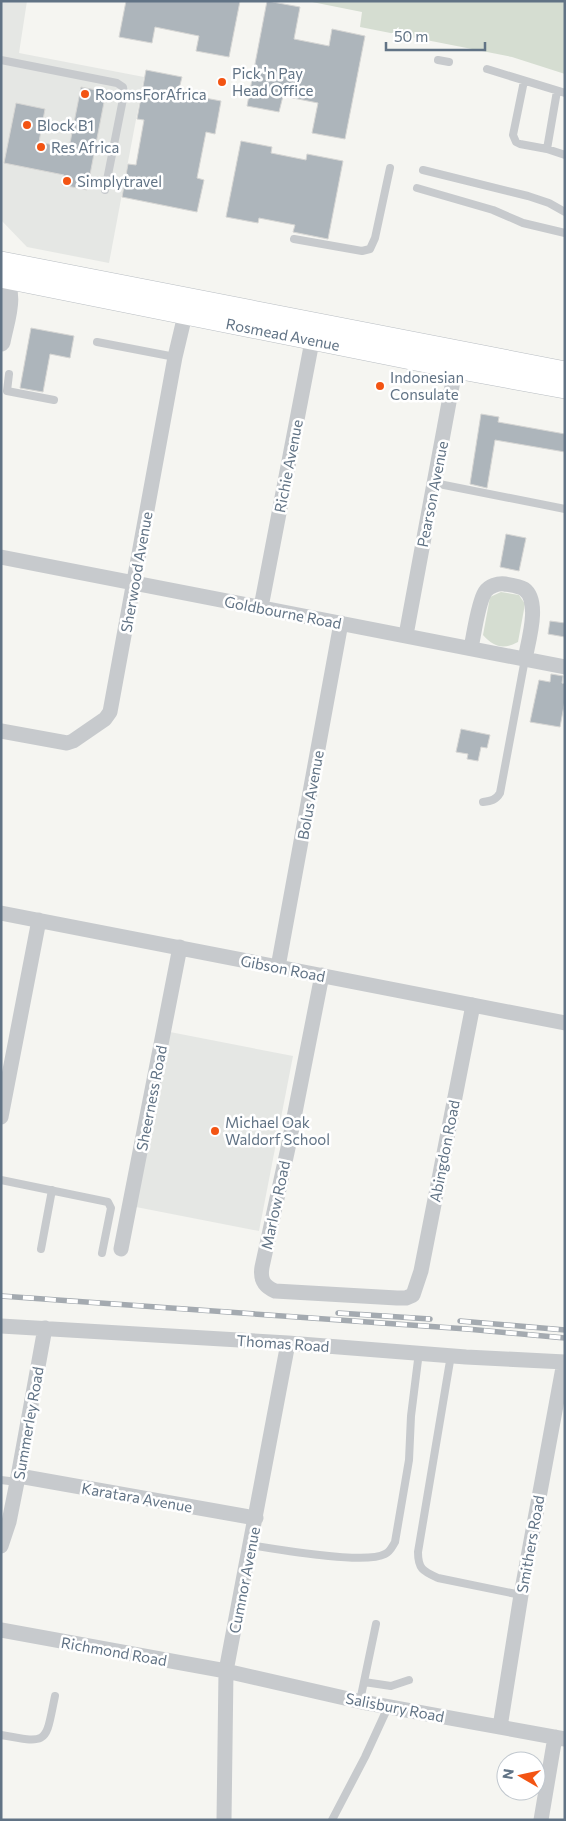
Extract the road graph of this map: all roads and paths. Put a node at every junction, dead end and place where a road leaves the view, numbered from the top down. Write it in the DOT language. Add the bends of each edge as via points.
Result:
graph roads {
  1 [pos="1,60"];
  2 [pos="438,60"];
  3 [pos="448,62"];
  4 [pos="487,69"];
  5 [pos="524,80"];
  6 [pos="561,92"];
  7 [pos="547,148"];
  8 [pos="565,155"];
  9 [pos="390,168"];
  10 [pos="423,170"];
  11 [pos="417,188"];
  12 [pos="105,190"];
  13 [pos="565,212"];
  14 [pos="565,233"];
  15 [pos="294,239"];
  16 [pos="2,272"];
  17 [pos="185,315"];
  18 [pos="314,332"];
  19 [pos="1,342"];
  20 [pos="97,342"];
  21 [pos="175,357"];
  22 [pos="457,360"];
  23 [pos="565,372"];
  24 [pos="9,374"];
  25 [pos="4,386"];
  26 [pos="565,388"];
  27 [pos="54,400"];
  28 [pos="434,483"];
  29 [pos="565,509"];
  30 [pos="1,557"];
  31 [pos="134,584"];
  32 [pos="261,607"];
  33 [pos="341,623"];
  34 [pos="406,636"];
  35 [pos="471,648"];
  36 [pos="524,659"];
  37 [pos="565,667"];
  38 [pos="1,731"];
  39 [pos="483,802"];
  40 [pos="1,913"];
  41 [pos="39,920"];
  42 [pos="180,947"];
  43 [pos="278,966"];
  44 [pos="322,975"];
  45 [pos="472,1005"];
  46 [pos="565,1023"];
  47 [pos="1,1117"];
  48 [pos="1,1180"];
  49 [pos="52,1190"];
  50 [pos="40,1248"];
  51 [pos="121,1249"];
  52 [pos="102,1254"];
  53 [pos="414,1295"];
  54 [pos="1,1326"];
  55 [pos="45,1328"];
  56 [pos="288,1343"];
  57 [pos="420,1352"];
  58 [pos="451,1355"];
  59 [pos="564,1362"];
  60 [pos="18,1479"];
  61 [pos="1,1480"];
  62 [pos="256,1518"];
  63 [pos="250,1545"];
  64 [pos="1,1546"];
  65 [pos="521,1595"];
  66 [pos="376,1624"];
  67 [pos="1,1630"];
  68 [pos="226,1671"];
  69 [pos="410,1680"];
  70 [pos="364,1682"];
  71 [pos="55,1696"];
  72 [pos="362,1702"];
  73 [pos="388,1707"];
  74 [pos="500,1727"];
  75 [pos="1,1735"];
  76 [pos="560,1738"];
  77 [pos="224,1820"];
  78 [pos="332,1820"];
  79 [pos="541,1820"];
  1 -- 12 [label="lane" via="117,83 123,87"];
  2 -- 3 [label="lane"];
  4 -- 5 [label="lane"];
  5 -- 6 [label="lane"];
  5 -- 7 [label="lane" via="514,139 520,144"];
  6 -- 7 [label="lane"];
  7 -- 8 [label="lane"];
  9 -- 15 [label="lane" via="370,249 362,251"];
  10 -- 13 [label="lane" via="528,196"];
  11 -- 14 [label="lane"];
  16 -- 17 [label="main road, Rosmead Avenue"];
  16 -- 18 [label="main road, Rosmead Avenue"];
  16 -- 19 [label="street" via="10,296"];
  17 -- 18 [label="main road, Rosmead Avenue"];
  17 -- 21 [label="street, Sherwood Avenue"];
  18 -- 22 [label="main road, Rosmead Avenue"];
  18 -- 32 [label="street, Richie Avenue"];
  20 -- 21 [label="lane"];
  21 -- 31 [label="street, Sherwood Avenue"];
  22 -- 23 [label="main road, Rosmead Avenue"];
  22 -- 26 [label="main road, Rosmead Avenue"];
  22 -- 28 [label="street, Pearson Avenue"];
  24 -- 25 [label="lane"];
  25 -- 27 [label="lane" via="9,392"];
  28 -- 29 [label="lane"];
  28 -- 34 [label="street, Pearson Avenue"];
  30 -- 31 [label="street, Goldbourne Road"];
  31 -- 32 [label="street, Goldbourne Road"];
  31 -- 38 [label="street, Sherwood Avenue" via="110,712 105,718 67,743"];
  32 -- 33 [label="street, Goldbourne Road"];
  33 -- 34 [label="street, Goldbourne Road"];
  33 -- 43 [label="street, Bolus Avenue"];
  34 -- 35 [label="street, Goldbourne Road"];
  35 -- 36 [label="street, Goldbourne Road"];
  35 -- 36 [label="street" via="486,591 496,584 511,585 524,589 532,602 533,614"];
  36 -- 37 [label="street, Goldbourne Road"];
  36 -- 39 [label="lane" via="500,793 494,800"];
  40 -- 41 [label="street, Gibson Road"];
  41 -- 42 [label="street, Gibson Road"];
  41 -- 47 [label="street"];
  42 -- 43 [label="street, Gibson Road"];
  42 -- 51 [label="street, Sheerness Road"];
  43 -- 44 [label="street, Gibson Road"];
  44 -- 45 [label="street, Gibson Road"];
  44 -- 53 [label="street, Marlow Road" via="261,1276 263,1283 275,1291 397,1298"];
  45 -- 46 [label="street, Gibson Road"];
  45 -- 53 [label="street, Abingdon Road"];
  48 -- 49 [label="lane"];
  49 -- 50 [label="lane"];
  49 -- 52 [label="lane" via="108,1202 111,1208"];
  54 -- 55 [label="street, Thomas Road"];
  55 -- 56 [label="street, Thomas Road"];
  55 -- 60 [label="street, Summerley Road"];
  56 -- 57 [label="street, Thomas Road"];
  56 -- 62 [label="street, Cumnor Avenue"];
  57 -- 58 [label="street, Thomas Road"];
  57 -- 63 [label="lane" via="409,1460 392,1548 375,1558"];
  58 -- 59 [label="street, Thomas Road"];
  58 -- 65 [label="lane" via="418,1562 427,1573 438,1578"];
  59 -- 65 [label="street, Smithers Road"];
  60 -- 61 [label="lane"];
  60 -- 62 [label="street, Karatara Avenue"];
  60 -- 64 [label="street, Summerley Road" via="10,1522"];
  62 -- 63 [label="street, Cumnor Avenue"];
  63 -- 68 [label="street, Cumnor Avenue"];
  65 -- 74 [label="street, Smithers Road"];
  66 -- 70 [label="lane"];
  67 -- 68 [label="street, Richmond Road"];
  68 -- 72 [label="street, Salisbury Road"];
  68 -- 77 [label="street, Cumnor Avenue"];
  69 -- 70 [label="lane" via="391,1686"];
  70 -- 72 [label="lane"];
  71 -- 75 [label="lane" via="48,1728 39,1740"];
  72 -- 73 [label="street, Salisbury Road"];
  73 -- 74 [label="street, Salisbury Road"];
  73 -- 78 [label="lane"];
  74 -- 76 [label="street, Salisbury Road"];
  76 -- 79 [label="street"];
}
